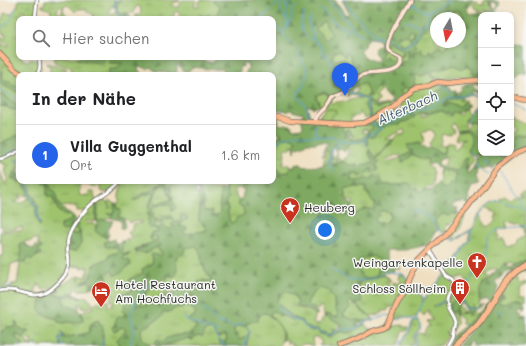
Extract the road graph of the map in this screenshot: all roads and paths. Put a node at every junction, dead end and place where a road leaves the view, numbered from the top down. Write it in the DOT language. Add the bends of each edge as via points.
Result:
graph roads {
  1 [pos="37,0"];
  2 [pos="410,0"];
  3 [pos="35,16"];
  4 [pos="0,54"];
  5 [pos="39,60"];
  6 [pos="18,72"];
  7 [pos="38,72"];
  8 [pos="478,80"];
  9 [pos="514,97"];
  10 [pos="526,100"];
  11 [pos="276,117"];
  12 [pos="317,121"];
  13 [pos="526,149"];
  14 [pos="16,152"];
  15 [pos="0,159"];
  16 [pos="118,184"];
  17 [pos="430,250"];
  18 [pos="526,266"];
  19 [pos="0,290"];
  20 [pos="458,343"];
  21 [pos="339,346"];
  22 [pos="447,346"];
  1 -- 3 [label="street"];
  2 -- 12 [label="main road" via="387,46 390,53 400,59 397,68 361,75 345,91 332,98 317,116"];
  4 -- 6 [label="main road"];
  5 -- 7 [label="street"];
  8 -- 12 [label="main road" via="436,82 412,89 395,105 371,120 353,124"];
  9 -- 10 [label="main road"];
  11 -- 12 [label="main road" via="290,121"];
  13 -- 17 [label="main road" via="497,167 473,202"];
  14 -- 15 [label="street"];
  16 -- 19 [label="street" via="90,206 71,230 68,241 68,269 54,286 37,295 11,289"];
  17 -- 21 [label="main road" via="418,261 389,323 382,329"];
  17 -- 22 [label="street" via="445,274 455,284 447,299 448,308 455,322"];
  18 -- 20 [label="highway" via="512,276 477,326"];
}
